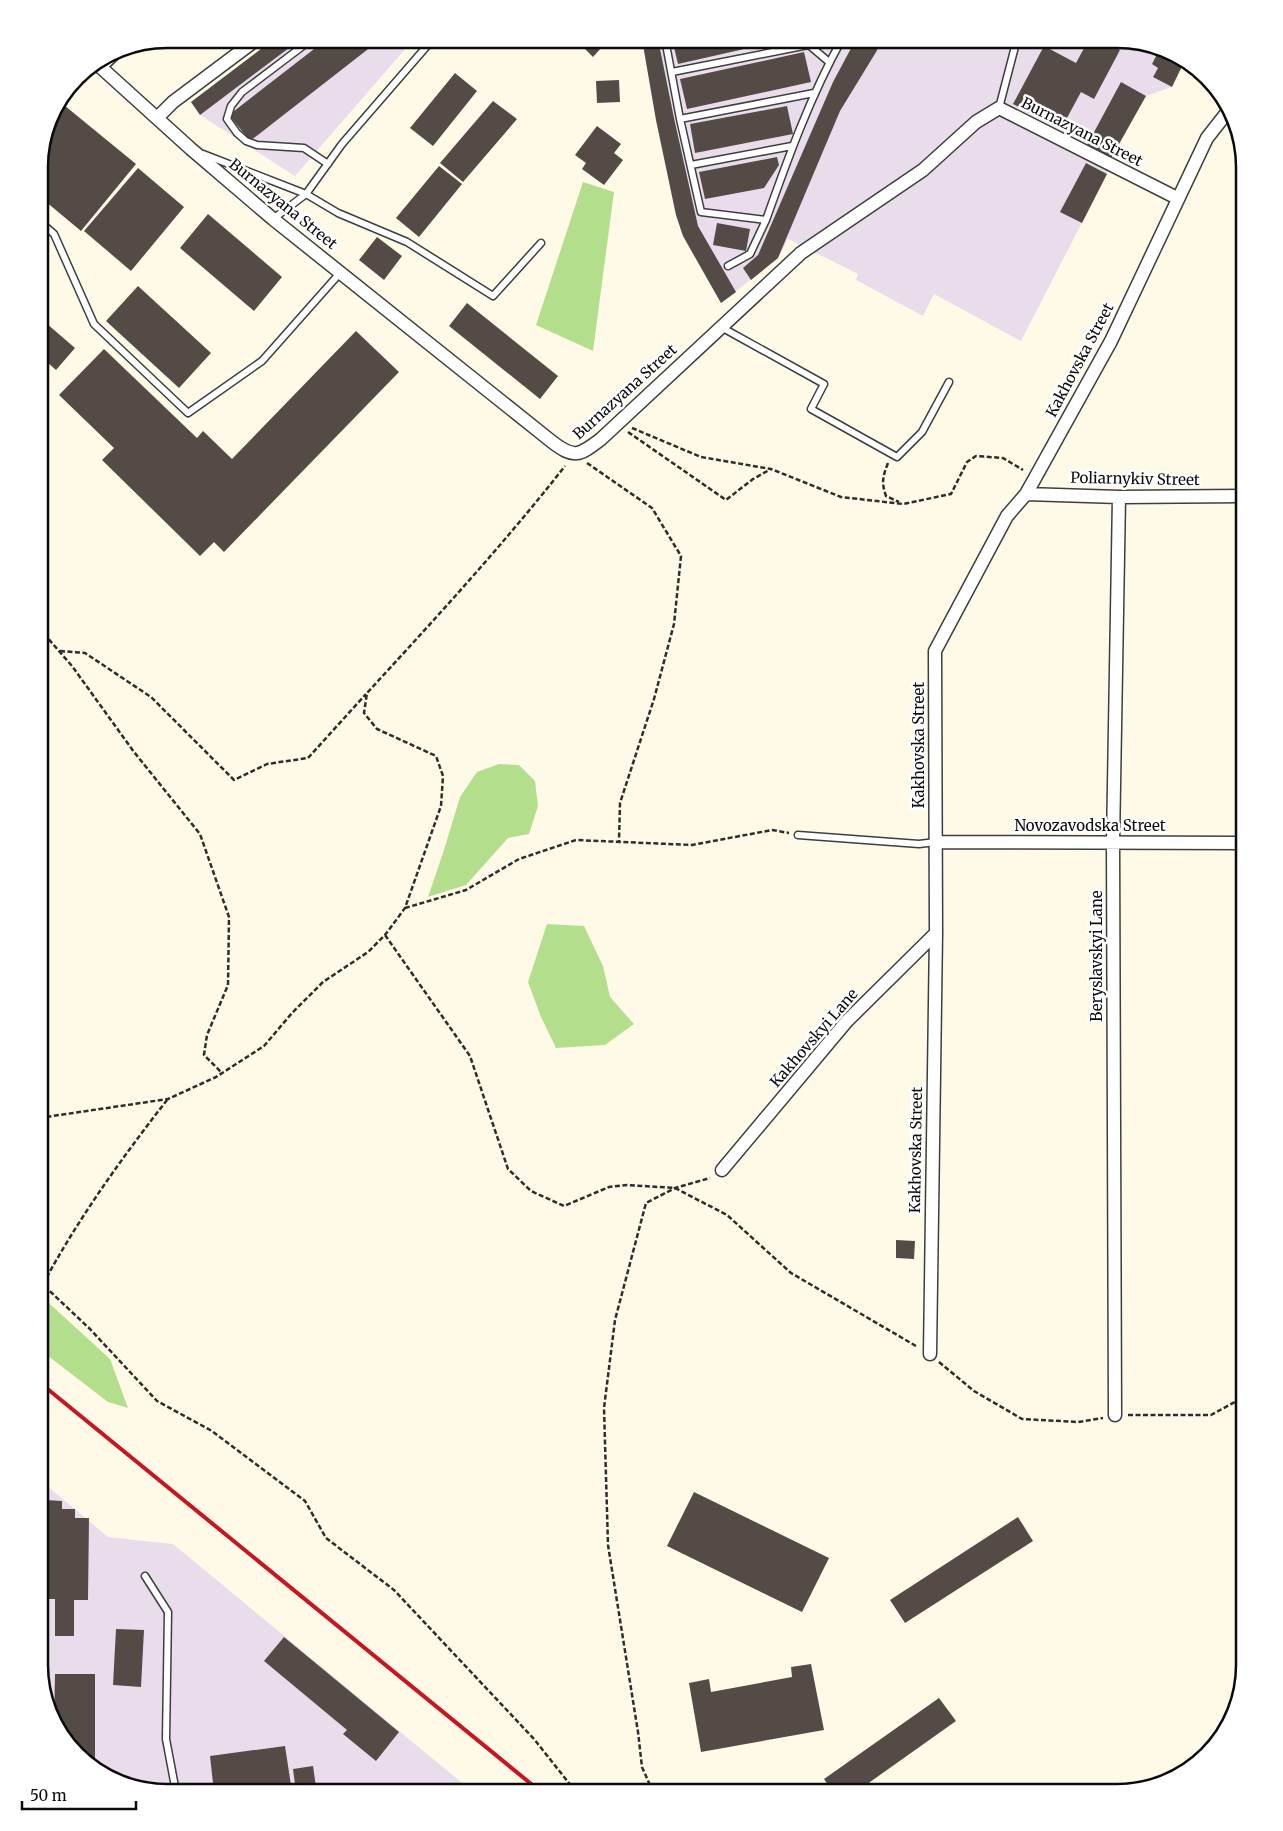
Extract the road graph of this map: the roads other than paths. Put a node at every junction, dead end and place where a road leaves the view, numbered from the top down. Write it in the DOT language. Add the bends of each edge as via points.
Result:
graph roads {
  1 [pos="245,48"];
  2 [pos="300,48"];
  3 [pos="424,48"];
  4 [pos="667,48"];
  5 [pos="793,48"];
  6 [pos="812,48"];
  7 [pos="837,48"];
  8 [pos="1015,48"];
  9 [pos="829,62"];
  10 [pos="101,67"];
  11 [pos="672,72"];
  12 [pos="814,93"];
  13 [pos="999,108"];
  14 [pos="1224,116"];
  15 [pos="157,118"];
  16 [pos="680,119"];
  17 [pos="792,146"];
  18 [pos="191,149"];
  19 [pos="328,164"];
  20 [pos="691,165"];
  21 [pos="306,194"];
  22 [pos="1177,198"];
  23 [pos="273,219"];
  24 [pos="766,220"];
  25 [pos="48,229"];
  26 [pos="541,243"];
  27 [pos="728,266"];
  28 [pos="341,272"];
  29 [pos="720,327"];
  30 [pos="949,382"];
  31 [pos="1026,494"];
  32 [pos="1236,496"];
  33 [pos="1119,497"];
  34 [pos="798,835"];
  35 [pos="936,842"];
  36 [pos="1113,842"];
  37 [pos="1236,843"];
  38 [pos="936,933"];
  39 [pos="722,1170"];
  40 [pos="930,1354"];
  41 [pos="1115,1415"];
  42 [pos="145,1576"];
  43 [pos="174,1783"];
  1 -- 15 [label="street" via="173,102"];
  2 -- 19 [label="lane" via="242,92 231,106 227,119 246,140 257,145 304,148"];
  3 -- 19 [label="lane"];
  4 -- 11 [label="lane"];
  5 -- 11 [label="lane"];
  6 -- 9 [label="lane"];
  7 -- 9 [label="lane"];
  8 -- 13 [label="lane"];
  9 -- 12 [label="lane"];
  10 -- 15 [label="street, Burnazyana Street"];
  11 -- 16 [label="lane"];
  12 -- 16 [label="lane"];
  12 -- 17 [label="lane"];
  13 -- 22 [label="street, Burnazyana Street"];
  13 -- 29 [label="street, Burnazyana Street" via="976,122 924,170 801,253"];
  14 -- 22 [label="street, Kakhovska Street" via="1207,138"];
  15 -- 18 [label="street, Burnazyana Street"];
  16 -- 20 [label="lane"];
  17 -- 20 [label="lane"];
  17 -- 24 [label="lane"];
  18 -- 21 [label="lane"];
  18 -- 23 [label="street, Burnazyana Street"];
  19 -- 21 [label="lane"];
  20 -- 24 [label="lane" via="701,212"];
  21 -- 23 [label="lane"];
  21 -- 26 [label="lane" via="338,213 407,242 494,296"];
  22 -- 31 [label="street, Kakhovska Street" via="1111,341"];
  23 -- 28 [label="street, Burnazyana Street"];
  24 -- 27 [label="lane" via="750,254"];
  25 -- 28 [label="lane" via="54,234 94,324 188,413 262,361"];
  28 -- 29 [label="street, Burnazyana Street" via="562,449 574,454 589,448"];
  29 -- 30 [label="lane" via="824,384 811,409 896,457 922,432"];
  31 -- 33 [label="street, Poliarnykiv Street"];
  31 -- 35 [label="street, Kakhovska Street" via="1007,516 935,651"];
  32 -- 33 [label="street, Poliarnykiv Street"];
  33 -- 36 [label="street, Beryslavskyi Lane"];
  34 -- 35 [label="lane" via="919,844"];
  35 -- 36 [label="street, Novozavodska Street"];
  35 -- 38 [label="street, Kakhovska Street"];
  36 -- 37 [label="street, Novozavodska Street"];
  36 -- 41 [label="street, Beryslavskyi Lane"];
  38 -- 39 [label="street, Kakhovskyi Lane" via="847,1021"];
  38 -- 40 [label="street, Kakhovska Street"];
  42 -- 43 [label="lane" via="168,1612 166,1739"];
}
